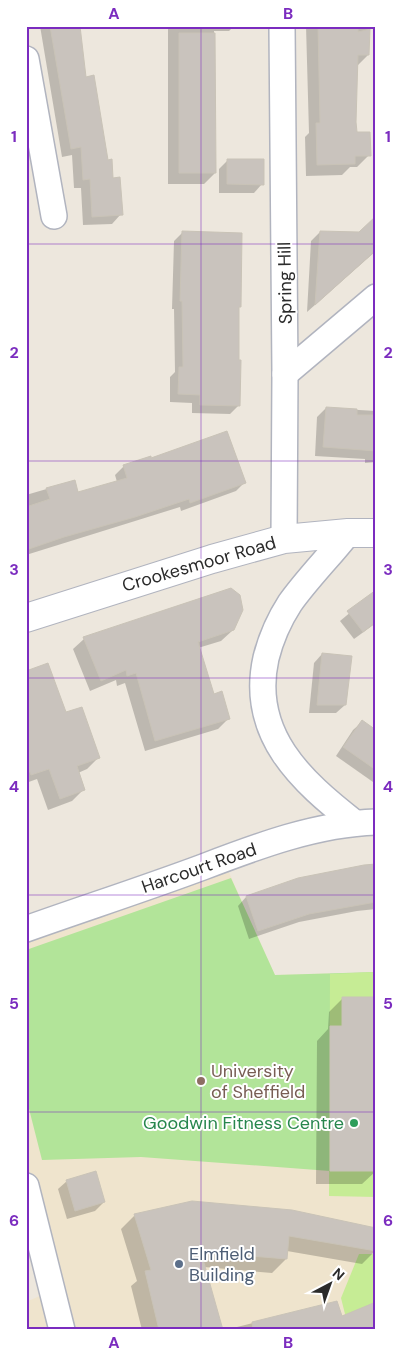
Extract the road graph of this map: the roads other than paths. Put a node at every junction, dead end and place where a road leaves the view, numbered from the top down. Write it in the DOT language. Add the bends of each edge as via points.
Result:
graph roads {
  1 [pos="282,26"];
  2 [pos="26,59"];
  3 [pos="54,216"];
  4 [pos="376,298"];
  5 [pos="285,374"];
  6 [pos="348,533"];
  7 [pos="376,533"];
  8 [pos="284,539"];
  9 [pos="26,618"];
  10 [pos="366,823"];
  11 [pos="26,929"];
  12 [pos="27,1191"];
  13 [pos="62,1330"];
  1 -- 5 [label="street, Spring Hill"];
  2 -- 3 [label="street"];
  4 -- 5 [label="street"];
  5 -- 8 [label="street, Spring Hill"];
  6 -- 7 [label="street, Crookesmoor Road"];
  6 -- 8 [label="street, Crookesmoor Road"];
  6 -- 10 [label="street" via="290,604 276,627 261,686 273,735 290,763 327,801"];
  8 -- 9 [label="street, Crookesmoor Road"];
  10 -- 11 [label="street, Harcourt Road" via="286,838"];
  12 -- 13 [label="street"];
}
